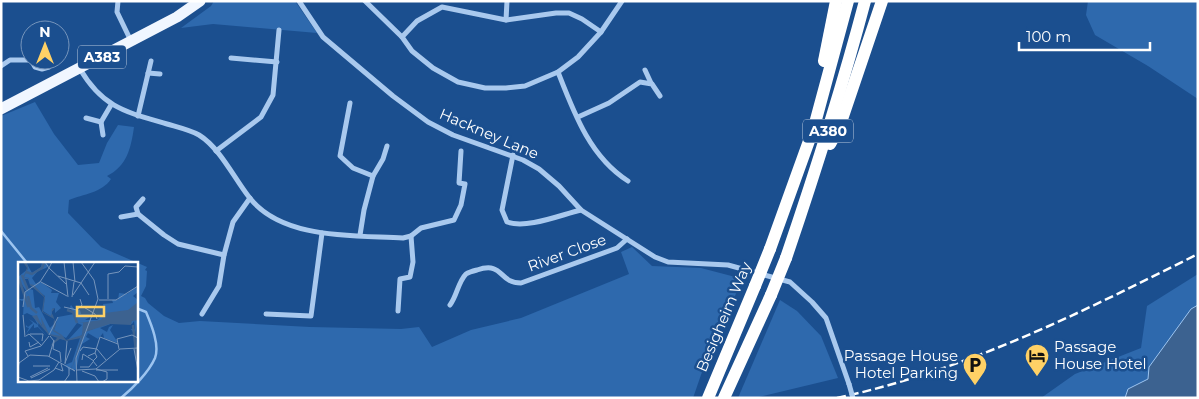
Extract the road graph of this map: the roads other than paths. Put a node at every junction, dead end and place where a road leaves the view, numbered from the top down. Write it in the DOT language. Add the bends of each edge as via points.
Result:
graph roads {
  1 [pos="118,1"];
  2 [pos="200,1"];
  3 [pos="299,1"];
  4 [pos="365,1"];
  5 [pos="507,1"];
  6 [pos="622,1"];
  7 [pos="836,1"];
  8 [pos="848,1"];
  9 [pos="865,1"];
  10 [pos="882,1"];
  11 [pos="506,20"];
  12 [pos="279,30"];
  13 [pos="601,32"];
  14 [pos="402,37"];
  15 [pos="131,41"];
  16 [pos="231,58"];
  17 [pos="20,60"];
  18 [pos="151,61"];
  19 [pos="277,62"];
  20 [pos="1,66"];
  21 [pos="80,68"];
  22 [pos="645,70"];
  23 [pos="558,72"];
  24 [pos="148,73"];
  25 [pos="160,74"];
  26 [pos="652,84"];
  27 [pos="660,96"];
  28 [pos="350,103"];
  29 [pos="112,105"];
  30 [pos="1,109"];
  31 [pos="138,116"];
  32 [pos="578,117"];
  33 [pos="86,118"];
  34 [pos="102,122"];
  35 [pos="814,127"];
  36 [pos="103,135"];
  37 [pos="388,146"];
  38 [pos="216,151"];
  39 [pos="461,151"];
  40 [pos="512,155"];
  41 [pos="817,170"];
  42 [pos="373,176"];
  43 [pos="628,181"];
  44 [pos="250,198"];
  45 [pos="143,199"];
  46 [pos="581,210"];
  47 [pos="138,214"];
  48 [pos="121,217"];
  49 [pos="322,233"];
  50 [pos="360,235"];
  51 [pos="411,236"];
  52 [pos="627,239"];
  53 [pos="224,255"];
  54 [pos="450,305"];
  55 [pos="398,311"];
  56 [pos="202,314"];
  57 [pos="266,314"];
  58 [pos="708,398"];
  59 [pos="724,398"];
  60 [pos="853,398"];
  1 -- 15 [label="street" via="117,12"];
  2 -- 15 [label="main road, A383"];
  3 -- 40 [label="street, Hackney Lane" via="323,37 414,112 454,135"];
  4 -- 14 [label="street"];
  5 -- 11 [label="street"];
  6 -- 13 [label="street"];
  7 -- 35 [label="highway, A380"];
  8 -- 35 [label="highway, A380"];
  9 -- 41 [label="highway, A380"];
  10 -- 41 [label="highway, A380" via="839,128"];
  11 -- 13 [label="street" via="569,13"];
  11 -- 14 [label="street" via="442,7 417,21"];
  12 -- 19 [label="street"];
  13 -- 23 [label="street" via="578,57"];
  14 -- 23 [label="street" via="412,51 433,68 458,82 485,88 506,88 525,86"];
  15 -- 21 [label="main road, A383"];
  16 -- 19 [label="street"];
  17 -- 20 [label="street" via="10,60"];
  18 -- 24 [label="street"];
  19 -- 38 [label="street" via="273,95 261,117"];
  21 -- 29 [label="street" via="88,82"];
  21 -- 30 [label="main road, A383"];
  22 -- 26 [label="street"];
  23 -- 32 [label="street"];
  24 -- 25 [label="street"];
  24 -- 31 [label="street"];
  26 -- 27 [label="street"];
  26 -- 32 [label="street" via="640,82 609,103"];
  28 -- 42 [label="street" via="340,156 353,168"];
  29 -- 31 [label="street"];
  29 -- 34 [label="street"];
  31 -- 38 [label="street" via="200,136"];
  32 -- 43 [label="street" via="600,157"];
  33 -- 34 [label="street"];
  34 -- 36 [label="street"];
  35 -- 58 [label="highway, Besigheim Way / A380, bridge" via="770,249"];
  37 -- 42 [label="street"];
  38 -- 44 [label="street"];
  39 -- 51 [label="street" via="459,183 465,184 454,220 421,228"];
  40 -- 46 [label="street, Hackney Lane" via="539,169"];
  40 -- 46 [label="street" via="502,210 507,222 524,224"];
  41 -- 59 [label="highway, A380, bridge" via="771,295"];
  42 -- 50 [label="street"];
  44 -- 49 [label="street" via="285,224"];
  44 -- 53 [label="street" via="233,222"];
  45 -- 47 [label="street" via="136,207"];
  46 -- 52 [label="street, Hackney Lane"];
  47 -- 48 [label="street"];
  47 -- 53 [label="street" via="178,244"];
  49 -- 50 [label="street"];
  49 -- 57 [label="street" via="311,316"];
  50 -- 51 [label="street"];
  51 -- 55 [label="street" via="413,262 410,277 400,279"];
  52 -- 54 [label="street, River Close" via="617,248 521,282 513,283 496,268 486,267 467,274"];
  52 -- 60 [label="street, Hackney Lane, bridge" via="668,262 728,265 790,282 826,318"];
  53 -- 56 [label="street" via="219,286"];
}
